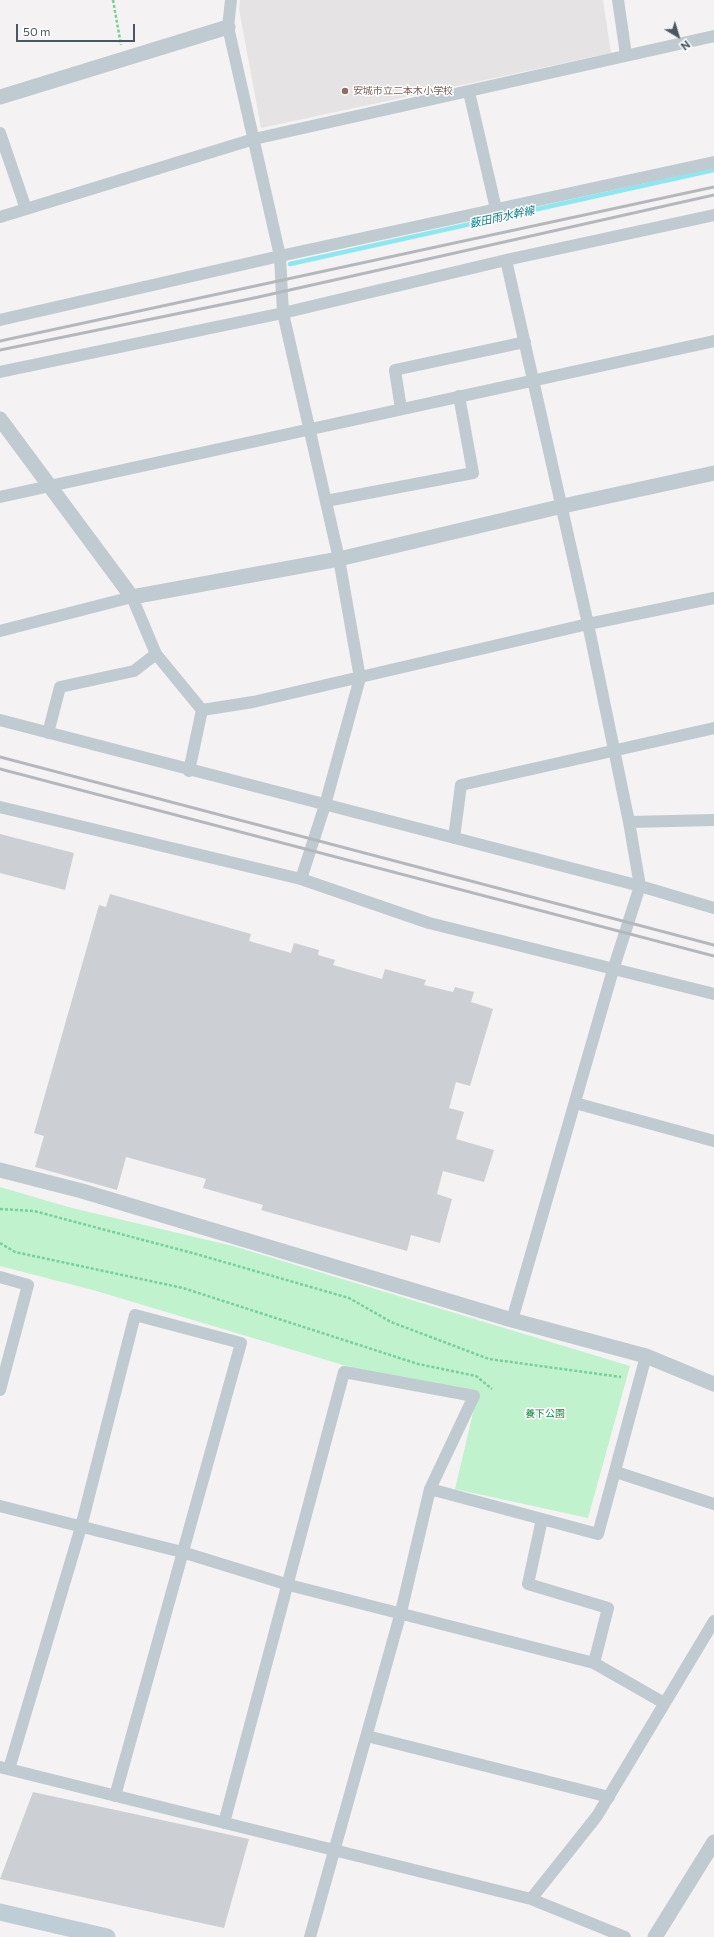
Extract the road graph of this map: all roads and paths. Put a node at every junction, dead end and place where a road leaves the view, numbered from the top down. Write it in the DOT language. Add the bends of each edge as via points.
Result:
graph roads {
  1 [pos="114,0"];
  2 [pos="231,0"];
  3 [pos="618,0"];
  4 [pos="228,27"];
  5 [pos="714,36"];
  6 [pos="626,55"];
  7 [pos="124,59"];
  8 [pos="469,92"];
  9 [pos="0,97"];
  10 [pos="0,133"];
  11 [pos="254,139"];
  12 [pos="714,162"];
  13 [pos="26,209"];
  14 [pos="496,209"];
  15 [pos="714,215"];
  16 [pos="0,217"];
  17 [pos="280,256"];
  18 [pos="506,260"];
  19 [pos="283,313"];
  20 [pos="0,320"];
  21 [pos="714,341"];
  22 [pos="524,342"];
  23 [pos="0,372"];
  24 [pos="534,380"];
  25 [pos="459,396"];
  26 [pos="401,409"];
  27 [pos="0,419"];
  28 [pos="308,429"];
  29 [pos="714,473"];
  30 [pos="50,486"];
  31 [pos="0,497"];
  32 [pos="326,501"];
  33 [pos="563,506"];
  34 [pos="339,559"];
  35 [pos="132,597"];
  36 [pos="714,598"];
  37 [pos="588,624"];
  38 [pos="0,631"];
  39 [pos="156,654"];
  40 [pos="360,678"];
  41 [pos="202,710"];
  42 [pos="0,720"];
  43 [pos="714,728"];
  44 [pos="48,732"];
  45 [pos="615,750"];
  46 [pos="189,771"];
  47 [pos="325,805"];
  48 [pos="0,807"];
  49 [pos="714,820"];
  50 [pos="630,822"];
  51 [pos="454,838"];
  52 [pos="301,879"];
  53 [pos="640,886"];
  54 [pos="714,908"];
  55 [pos="614,970"];
  56 [pos="714,994"];
  57 [pos="575,1103"];
  58 [pos="714,1140"];
  59 [pos="0,1170"];
  60 [pos="0,1209"];
  61 [pos="0,1243"];
  62 [pos="0,1277"];
  63 [pos="512,1320"];
  64 [pos="646,1356"];
  65 [pos="620,1377"];
  66 [pos="714,1384"];
  67 [pos="492,1389"];
  68 [pos="0,1390"];
  69 [pos="616,1472"];
  70 [pos="430,1489"];
  71 [pos="714,1504"];
  72 [pos="0,1506"];
  73 [pos="542,1519"];
  74 [pos="81,1527"];
  75 [pos="182,1552"];
  76 [pos="289,1585"];
  77 [pos="401,1612"];
  78 [pos="714,1621"];
  79 [pos="594,1663"];
  80 [pos="664,1703"];
  81 [pos="366,1736"];
  82 [pos="4,1768"];
  83 [pos="115,1796"];
  84 [pos="608,1796"];
  85 [pos="224,1823"];
  86 [pos="714,1842"];
  87 [pos="335,1850"];
  88 [pos="531,1899"];
  89 [pos="0,1912"];
  90 [pos="107,1937"];
  91 [pos="310,1937"];
  92 [pos="625,1937"];
  93 [pos="655,1937"];
  1 -- 7 [label="path"];
  2 -- 4 [label="street"];
  3 -- 6 [label="street"];
  4 -- 7 [label="street"];
  4 -- 11 [label="street"];
  5 -- 6 [label="street"];
  6 -- 8 [label="street"];
  7 -- 9 [label="street"];
  8 -- 11 [label="street"];
  8 -- 14 [label="street"];
  10 -- 13 [label="street"];
  11 -- 13 [label="street"];
  11 -- 17 [label="street"];
  12 -- 14 [label="street"];
  13 -- 16 [label="street"];
  14 -- 17 [label="street"];
  15 -- 18 [label="street"];
  17 -- 19 [label="street"];
  17 -- 20 [label="street"];
  18 -- 19 [label="street"];
  18 -- 22 [label="street"];
  19 -- 23 [label="street"];
  19 -- 28 [label="street"];
  21 -- 24 [label="street"];
  22 -- 24 [label="street"];
  22 -- 26 [label="street" via="395,370"];
  24 -- 25 [label="street"];
  24 -- 33 [label="street"];
  25 -- 26 [label="street"];
  25 -- 32 [label="street" via="473,473"];
  26 -- 28 [label="street"];
  27 -- 30 [label="street"];
  28 -- 30 [label="street"];
  28 -- 32 [label="street"];
  29 -- 33 [label="street"];
  30 -- 31 [label="street"];
  30 -- 35 [label="street"];
  32 -- 34 [label="street"];
  33 -- 34 [label="street"];
  33 -- 37 [label="street"];
  34 -- 35 [label="street"];
  34 -- 40 [label="street"];
  35 -- 38 [label="street"];
  35 -- 39 [label="street"];
  36 -- 37 [label="street"];
  37 -- 40 [label="street"];
  37 -- 45 [label="street"];
  39 -- 41 [label="street"];
  39 -- 44 [label="street" via="134,671 60,688"];
  40 -- 41 [label="street" via="253,702"];
  40 -- 47 [label="street"];
  41 -- 46 [label="street"];
  42 -- 44 [label="street"];
  43 -- 45 [label="street"];
  44 -- 46 [label="street"];
  45 -- 50 [label="street"];
  45 -- 51 [label="street" via="461,785"];
  46 -- 47 [label="street"];
  47 -- 51 [label="street"];
  47 -- 52 [label="street"];
  48 -- 52 [label="street"];
  49 -- 50 [label="street"];
  50 -- 53 [label="street"];
  51 -- 53 [label="street"];
  52 -- 55 [label="street" via="429,923"];
  53 -- 54 [label="street"];
  53 -- 55 [label="street"];
  55 -- 56 [label="street"];
  55 -- 57 [label="street"];
  57 -- 58 [label="street"];
  57 -- 63 [label="street"];
  59 -- 63 [label="street" via="82,1191"];
  60 -- 65 [label="path" via="34,1211 348,1298 391,1322 489,1359"];
  61 -- 67 [label="path" via="15,1252 183,1288 418,1364 476,1376"];
  62 -- 68 [label="street" via="28,1284"];
  63 -- 64 [label="street"];
  64 -- 66 [label="street"];
  64 -- 69 [label="street"];
  69 -- 71 [label="street"];
  69 -- 73 [label="street" via="598,1534"];
  70 -- 73 [label="street"];
  70 -- 76 [label="street" via="474,1396 344,1372"];
  70 -- 77 [label="street"];
  72 -- 74 [label="street"];
  73 -- 79 [label="street" via="528,1584 608,1608"];
  74 -- 75 [label="street"];
  74 -- 75 [label="street" via="135,1315 241,1343"];
  74 -- 82 [label="street"];
  75 -- 76 [label="street"];
  75 -- 83 [label="street"];
  76 -- 77 [label="street"];
  76 -- 85 [label="street"];
  77 -- 79 [label="street"];
  77 -- 81 [label="street"];
  78 -- 80 [label="street"];
  79 -- 80 [label="street"];
  80 -- 84 [label="street"];
  81 -- 84 [label="street"];
  81 -- 87 [label="street"];
  82 -- 83 [label="street"];
  83 -- 85 [label="street"];
  84 -- 88 [label="street" via="584,1834"];
  85 -- 87 [label="street"];
  86 -- 93 [label="street"];
  87 -- 88 [label="street"];
  87 -- 91 [label="street"];
  88 -- 92 [label="street"];
  89 -- 90 [label="main road"];
}
